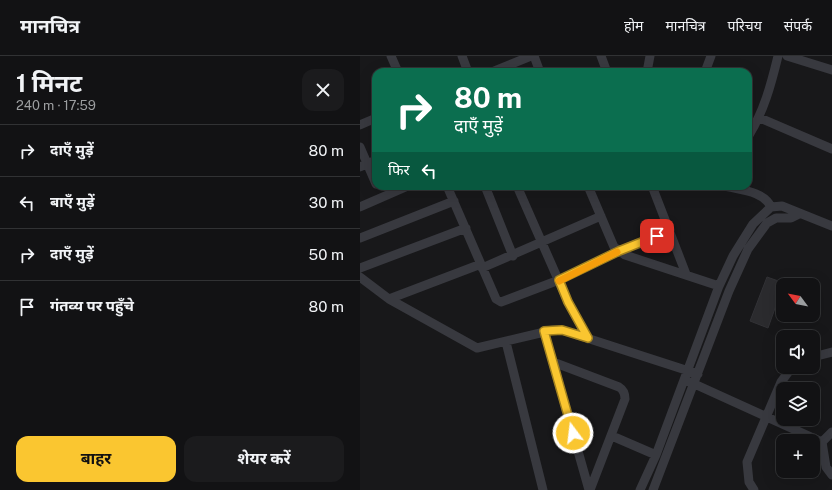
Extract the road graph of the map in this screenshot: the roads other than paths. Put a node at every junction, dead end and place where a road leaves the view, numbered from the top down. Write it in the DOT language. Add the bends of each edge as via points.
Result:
graph roads {
  1 [pos="391,56"];
  2 [pos="462,56"];
  3 [pos="532,56"];
  4 [pos="601,56"];
  5 [pos="650,56"];
  6 [pos="711,56"];
  7 [pos="778,56"];
  8 [pos="787,56"];
  9 [pos="396,68"];
  10 [pos="466,68"];
  11 [pos="502,68"];
  12 [pos="538,68"];
  13 [pos="606,68"];
  14 [pos="648,68"];
  15 [pos="706,68"];
  16 [pos="832,70"];
  17 [pos="760,118"];
  18 [pos="372,120"];
  19 [pos="360,125"];
  20 [pos="752,131"];
  21 [pos="360,147"];
  22 [pos="832,149"];
  23 [pos="368,164"];
  24 [pos="372,174"];
  25 [pos="378,190"];
  26 [pos="399,190"];
  27 [pos="449,190"];
  28 [pos="487,190"];
  29 [pos="519,190"];
  30 [pos="590,190"];
  31 [pos="654,190"];
  32 [pos="739,190"];
  33 [pos="381,198"];
  34 [pos="454,201"];
  35 [pos="360,207"];
  36 [pos="771,207"];
  37 [pos="799,214"];
  38 [pos="601,216"];
  39 [pos="832,226"];
  40 [pos="466,228"];
  41 [pos="670,230"];
  42 [pos="360,238"];
  43 [pos="543,242"];
  44 [pos="619,251"];
  45 [pos="513,256"];
  46 [pos="481,266"];
  47 [pos="360,268"];
  48 [pos="686,274"];
  49 [pos="360,277"];
  50 [pos="559,280"];
  51 [pos="720,286"];
  52 [pos="389,299"];
  53 [pos="544,331"];
  54 [pos="588,338"];
  55 [pos="506,342"];
  56 [pos="832,352"];
  57 [pos="820,355"];
  58 [pos="553,362"];
  59 [pos="688,371"];
  60 [pos="698,374"];
  61 [pos="787,374"];
  62 [pos="685,380"];
  63 [pos="695,384"];
  64 [pos="766,416"];
  65 [pos="832,432"];
  66 [pos="612,436"];
  67 [pos="822,442"];
  68 [pos="656,456"];
  69 [pos="832,475"];
  70 [pos="543,490"];
  71 [pos="589,490"];
  72 [pos="640,490"];
  73 [pos="653,490"];
  74 [pos="754,490"];
  1 -- 9 [label="street"];
  2 -- 10 [label="street"];
  3 -- 11 [label="street"];
  3 -- 12 [label="street"];
  4 -- 13 [label="street"];
  5 -- 14 [label="street"];
  6 -- 15 [label="street"];
  7 -- 17 [label="street"];
  8 -- 16 [label="street"];
  17 -- 20 [label="street"];
  17 -- 22 [label="street"];
  18 -- 19 [label="street"];
  21 -- 23 [label="street"];
  23 -- 24 [label="street"];
  25 -- 33 [label="street"];
  26 -- 33 [label="street"];
  27 -- 34 [label="street"];
  28 -- 45 [label="street"];
  29 -- 43 [label="street"];
  30 -- 38 [label="street"];
  31 -- 41 [label="street"];
  32 -- 36 [label="street" via="768,200"];
  33 -- 35 [label="street"];
  34 -- 40 [label="street"];
  34 -- 42 [label="street"];
  36 -- 37 [label="street" via="782,206"];
  36 -- 51 [label="street" via="753,224 745,236"];
  37 -- 39 [label="street"];
  37 -- 60 [label="street" via="790,218 776,218 767,223 748,249"];
  38 -- 43 [label="street"];
  38 -- 44 [label="street" via="614,247"];
  40 -- 46 [label="street"];
  40 -- 47 [label="street"];
  41 -- 44 [label="street"];
  41 -- 48 [label="street"];
  43 -- 45 [label="street"];
  43 -- 50 [label="street"];
  44 -- 48 [label="street"];
  44 -- 50 [label="street"];
  45 -- 46 [label="street"];
  46 -- 50 [label="street" via="496,298 501,302"];
  46 -- 52 [label="street"];
  48 -- 51 [label="street"];
  49 -- 52 [label="street"];
  50 -- 54 [label="street"];
  51 -- 59 [label="street"];
  52 -- 55 [label="street" via="471,346 477,348"];
  53 -- 54 [label="street" via="562,330"];
  53 -- 55 [label="street"];
  53 -- 58 [label="street"];
  54 -- 59 [label="street"];
  55 -- 70 [label="street"];
  56 -- 57 [label="street"];
  58 -- 66 [label="street" via="623,390 625,399"];
  58 -- 71 [label="street"];
  59 -- 60 [label="street"];
  59 -- 62 [label="street"];
  60 -- 63 [label="street"];
  61 -- 64 [label="street"];
  62 -- 63 [label="street"];
  62 -- 68 [label="street"];
  63 -- 64 [label="street"];
  63 -- 73 [label="street"];
  64 -- 67 [label="street"];
  64 -- 74 [label="street" via="747,462 749,482"];
  65 -- 67 [label="street"];
  66 -- 68 [label="street"];
  66 -- 71 [label="street"];
  67 -- 69 [label="street" via="826,467"];
  68 -- 72 [label="street"];
}
